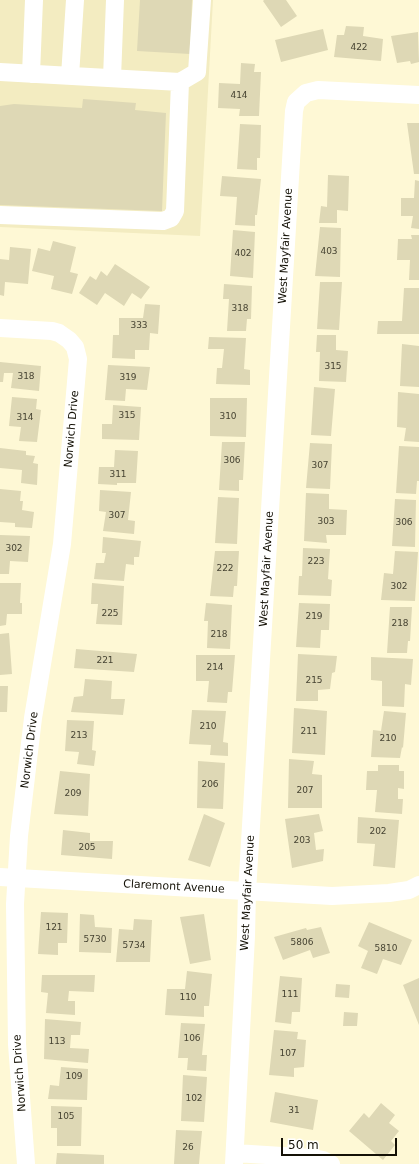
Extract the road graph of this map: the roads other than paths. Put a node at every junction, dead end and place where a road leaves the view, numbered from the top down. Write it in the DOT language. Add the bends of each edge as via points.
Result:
graph roads {
  1 [pos="34,0"];
  2 [pos="75,0"];
  3 [pos="115,0"];
  4 [pos="202,0"];
  5 [pos="0,72"];
  6 [pos="31,74"];
  7 [pos="70,76"];
  8 [pos="112,78"];
  9 [pos="180,82"];
  10 [pos="419,95"];
  11 [pos="0,215"];
  12 [pos="0,328"];
  13 [pos="8,877"];
  14 [pos="419,885"];
  15 [pos="247,892"];
  16 [pos="234,1158"];
  17 [pos="26,1164"];
  18 [pos="331,1164"];
  1 -- 6 [label="street"];
  2 -- 7 [label="street"];
  3 -- 8 [label="street"];
  4 -- 9 [label="street" via="197,72"];
  5 -- 6 [label="street"];
  6 -- 7 [label="street"];
  7 -- 8 [label="street"];
  8 -- 9 [label="street"];
  9 -- 11 [label="street" via="175,211 171,218 163,221"];
  10 -- 15 [label="street, West Mayfair Avenue" via="318,90 306,92 296,102 294,110"];
  12 -- 13 [label="street, Norwich Drive" via="59,333 75,347 78,359 62,544 33,718 19,836"];
  13 -- 15 [label="street, Claremont Avenue"];
  13 -- 17 [label="street, Norwich Drive" via="15,904 17,1044"];
  14 -- 15 [label="street, Claremont Avenue" via="409,890 389,893 332,896"];
  15 -- 16 [label="street, West Mayfair Avenue"];
  16 -- 18 [label="street" via="313,1158"];
}
